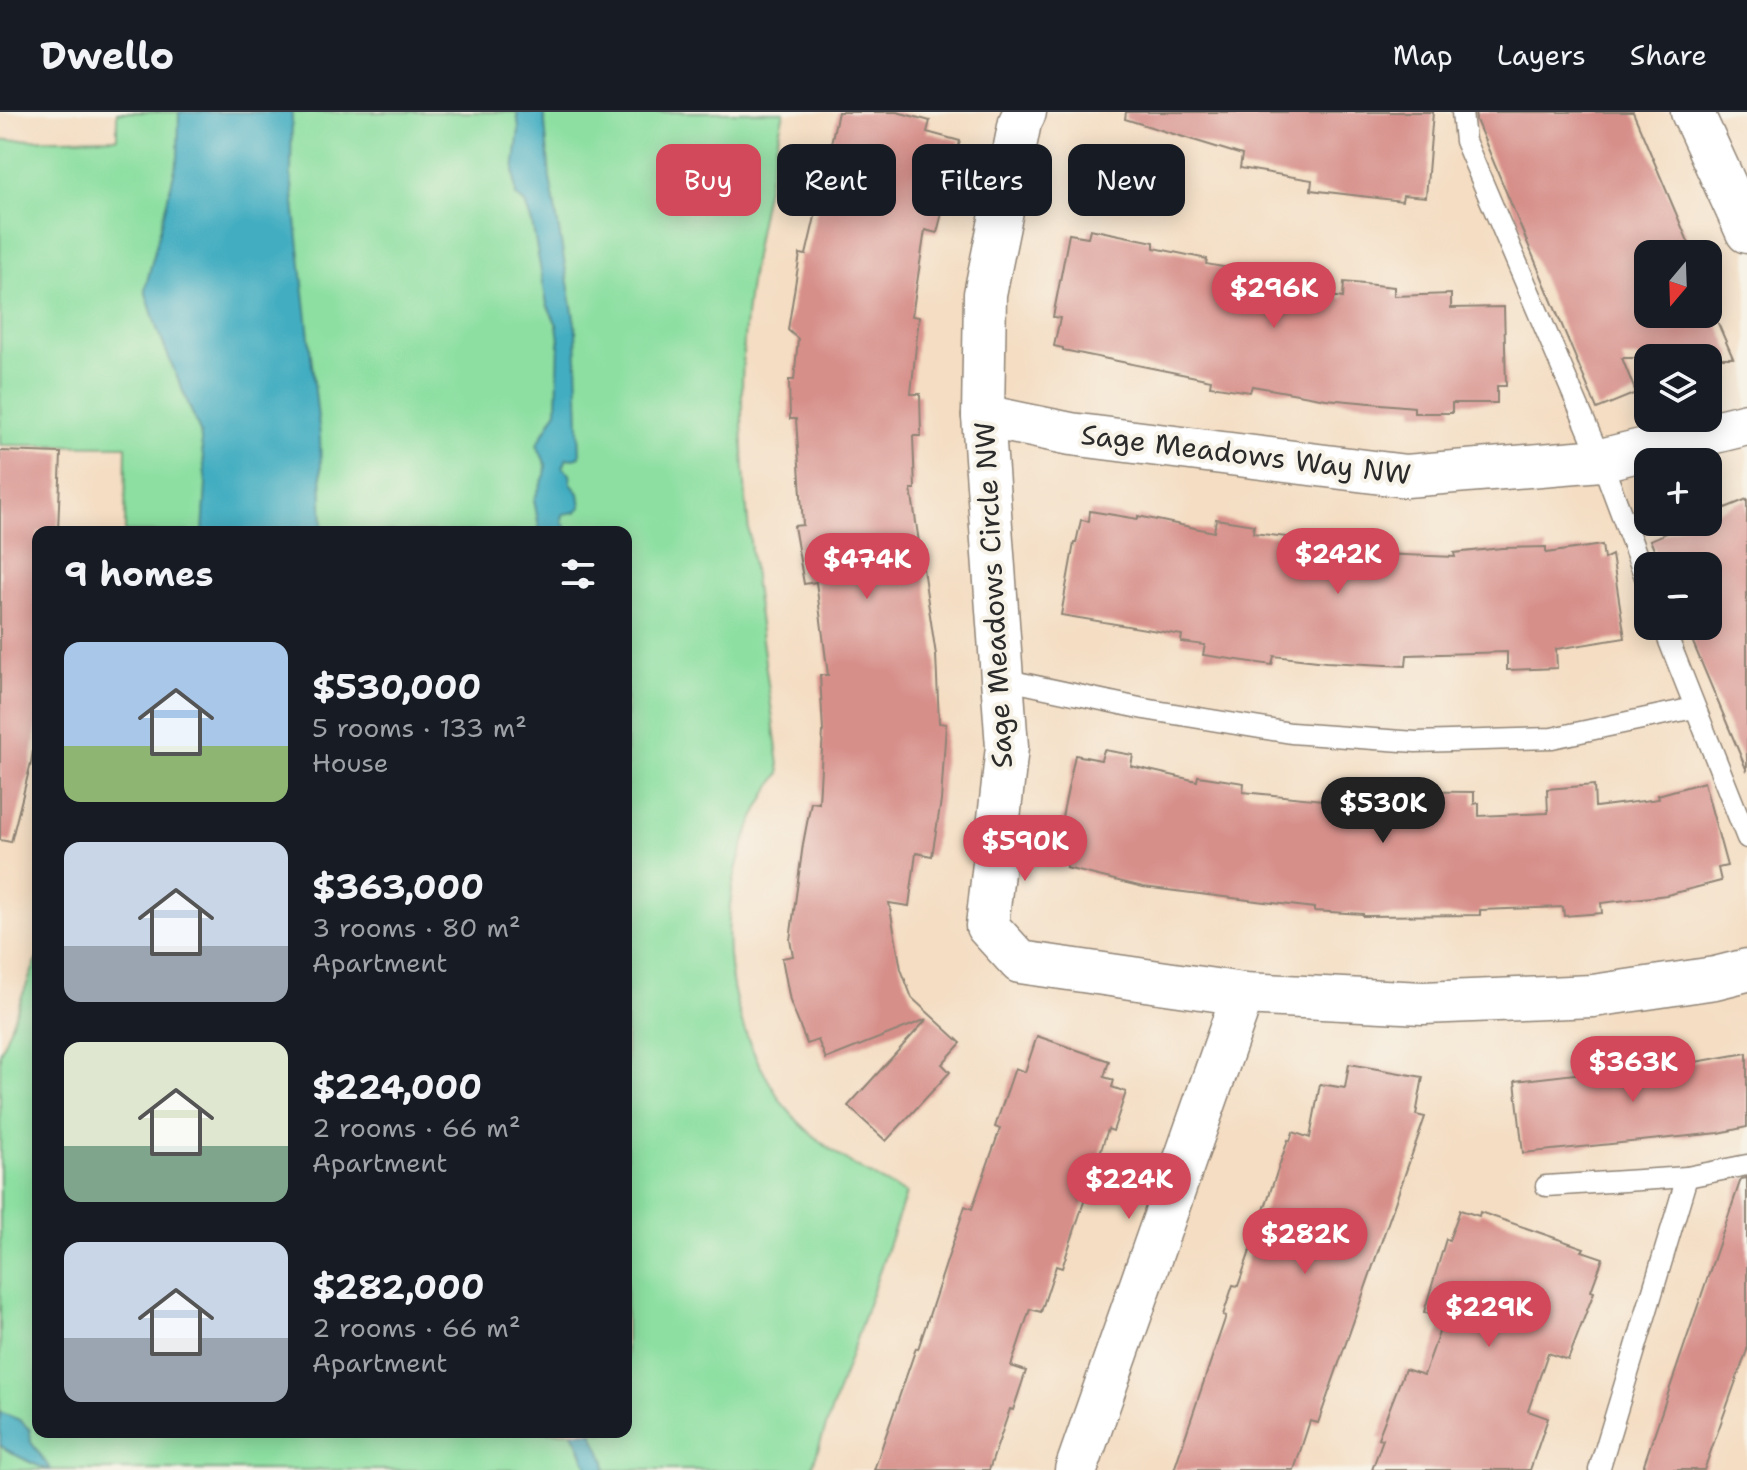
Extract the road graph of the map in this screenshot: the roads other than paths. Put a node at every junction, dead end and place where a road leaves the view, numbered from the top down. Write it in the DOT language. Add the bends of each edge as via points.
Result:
graph roads {
  1 [pos="1025,112"];
  2 [pos="1462,112"];
  3 [pos="1692,112"];
  4 [pos="1747,232"];
  5 [pos="983,416"];
  6 [pos="1747,424"];
  7 [pos="1601,460"];
  8 [pos="1636,552"];
  9 [pos="1668,640"];
  10 [pos="1003,679"];
  11 [pos="1694,708"];
  12 [pos="1747,838"];
  13 [pos="1747,970"];
  14 [pos="1243,994"];
  15 [pos="1747,1165"];
  16 [pos="1687,1177"];
  17 [pos="1546,1186"];
  18 [pos="1076,1470"];
  19 [pos="1599,1470"];
  1 -- 5 [label="street, Sage Meadows Circle NW" via="985,294"];
  2 -- 7 [label="lane" via="1465,141"];
  3 -- 4 [label="street"];
  5 -- 7 [label="street, Sage Meadows Way NW" via="1071,434 1406,476"];
  5 -- 10 [label="street, Sage Meadows Circle NW"];
  6 -- 7 [label="street, Sage Meadows Way NW"];
  7 -- 8 [label="lane"];
  9 -- 11 [label="lane"];
  10 -- 11 [label="lane" via="1277,730 1416,742 1552,738"];
  10 -- 14 [label="street, Sage Meadows Circle NW" via="1007,747 987,926 1020,962"];
  11 -- 12 [label="lane"];
  13 -- 14 [label="street, Sage Meadows Circle NW" via="1593,996 1423,1003"];
  14 -- 18 [label="street"];
  15 -- 16 [label="lane"];
  16 -- 17 [label="lane"];
  16 -- 19 [label="lane"];
}
